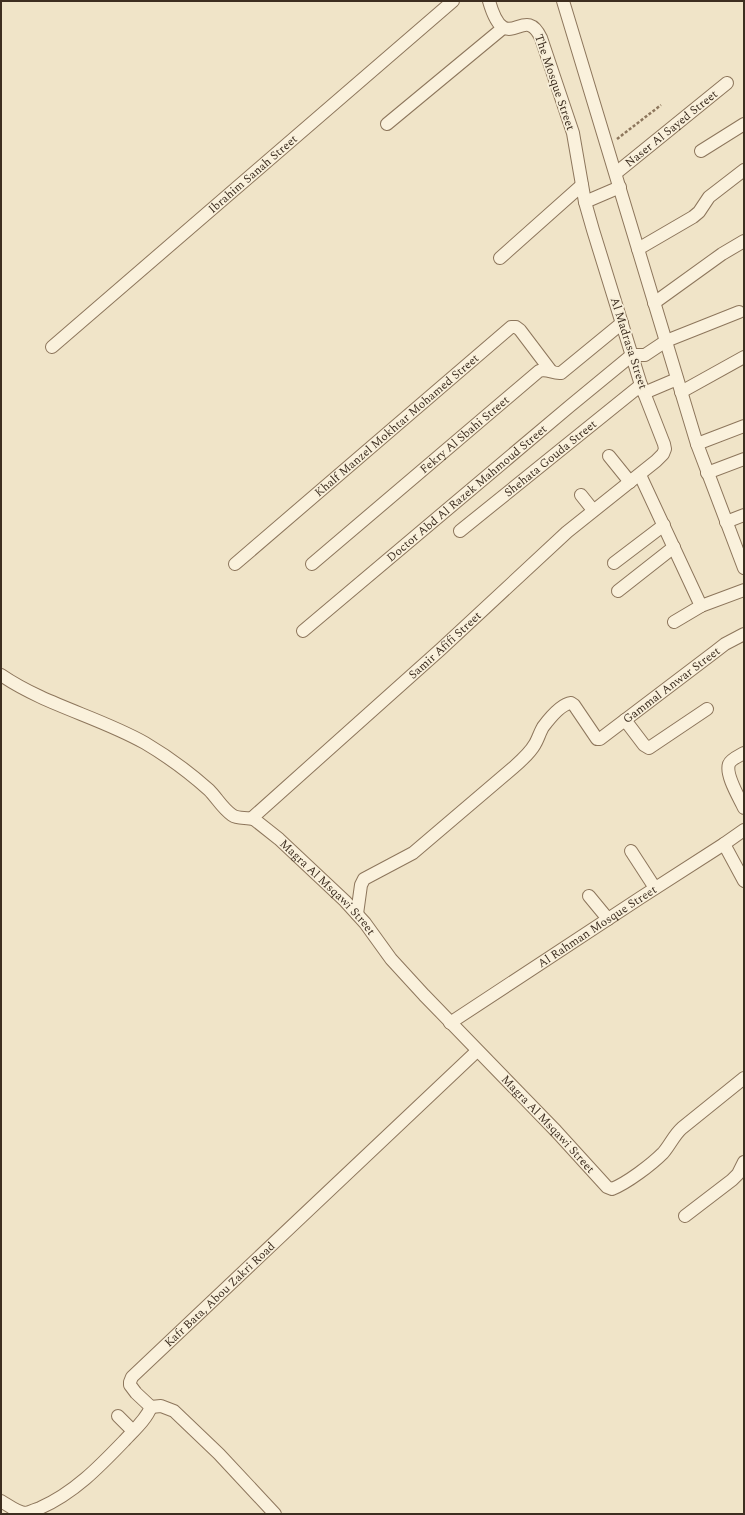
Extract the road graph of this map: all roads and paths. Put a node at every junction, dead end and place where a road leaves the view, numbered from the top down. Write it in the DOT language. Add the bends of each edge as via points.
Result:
graph roads {
  1 [pos="453,1"];
  2 [pos="489,1"];
  3 [pos="563,1"];
  4 [pos="503,28"];
  5 [pos="727,83"];
  6 [pos="661,105"];
  7 [pos="387,124"];
  8 [pos="744,124"];
  9 [pos="607,146"];
  10 [pos="700,152"];
  11 [pos="744,170"];
  12 [pos="616,173"];
  13 [pos="582,185"];
  14 [pos="620,187"];
  15 [pos="585,202"];
  16 [pos="744,241"];
  17 [pos="638,249"];
  18 [pos="500,258"];
  19 [pos="654,303"];
  20 [pos="740,312"];
  21 [pos="622,323"];
  22 [pos="666,341"];
  23 [pos="52,347"];
  24 [pos="632,355"];
  25 [pos="744,357"];
  26 [pos="551,371"];
  27 [pos="677,379"];
  28 [pos="643,389"];
  29 [pos="681,392"];
  30 [pos="744,426"];
  31 [pos="697,444"];
  32 [pos="609,456"];
  33 [pos="744,459"];
  34 [pos="707,473"];
  35 [pos="640,475"];
  36 [pos="630,482"];
  37 [pos="581,495"];
  38 [pos="593,510"];
  39 [pos="744,515"];
  40 [pos="726,522"];
  41 [pos="664,525"];
  42 [pos="460,531"];
  43 [pos="674,547"];
  44 [pos="614,563"];
  45 [pos="235,564"];
  46 [pos="312,564"];
  47 [pos="743,565"];
  48 [pos="744,590"];
  49 [pos="618,591"];
  50 [pos="701,606"];
  51 [pos="674,622"];
  52 [pos="303,631"];
  53 [pos="744,634"];
  54 [pos="1,676"];
  55 [pos="707,709"];
  56 [pos="625,720"];
  57 [pos="744,753"];
  58 [pos="744,808"];
  59 [pos="252,818"];
  60 [pos="744,830"];
  61 [pos="724,844"];
  62 [pos="631,851"];
  63 [pos="744,881"];
  64 [pos="655,888"];
  65 [pos="589,896"];
  66 [pos="357,914"];
  67 [pos="608,919"];
  68 [pos="450,1023"];
  69 [pos="477,1051"];
  70 [pos="744,1078"];
  71 [pos="744,1162"];
  72 [pos="685,1216"];
  73 [pos="151,1408"];
  74 [pos="118,1416"];
  75 [pos="133,1431"];
  76 [pos="1,1501"];
  77 [pos="18,1513"];
  78 [pos="275,1514"];
  1 -- 23 [label="street, Ibrahim Sanah Street"];
  2 -- 4 [label="street" via="496,20"];
  3 -- 9 [label="street"];
  4 -- 7 [label="street"];
  4 -- 13 [label="street, The Mosque Street" via="511,30 526,24 538,30 573,134"];
  5 -- 12 [label="street, Naser Al Sayed Street"];
  6 -- 9 [label="path"];
  8 -- 10 [label="street"];
  9 -- 12 [label="street"];
  11 -- 17 [label="street" via="709,197 693,217"];
  12 -- 14 [label="street"];
  13 -- 15 [label="street, The Mosque Street"];
  13 -- 18 [label="street"];
  14 -- 15 [label="street"];
  14 -- 17 [label="street"];
  15 -- 21 [label="street, Al Madrasa Street"];
  16 -- 19 [label="street"];
  17 -- 19 [label="street"];
  19 -- 22 [label="street"];
  20 -- 22 [label="street"];
  21 -- 24 [label="street, Al Madrasa Street"];
  21 -- 26 [label="street, Fekry Al Sbahi Street" via="561,373"];
  22 -- 24 [label="street" via="644,355"];
  22 -- 27 [label="street"];
  24 -- 28 [label="street, Al Madrasa Street"];
  24 -- 52 [label="street, Doctor Abd Al Razek Mahmoud Street"];
  25 -- 29 [label="street"];
  26 -- 45 [label="street, Khalf Manzel Mokhtar Mohamed Street" via="520,330 511,327"];
  26 -- 46 [label="street, Fekry Al Sbahi Street" via="539,371"];
  27 -- 28 [label="street, Shehata Gouda Street"];
  27 -- 29 [label="street"];
  28 -- 35 [label="street, Al Madrasa Street" via="665,450 660,458"];
  28 -- 42 [label="street, Shehata Gouda Street"];
  29 -- 31 [label="street"];
  30 -- 31 [label="street"];
  31 -- 34 [label="street"];
  32 -- 36 [label="street"];
  33 -- 34 [label="street"];
  34 -- 40 [label="street"];
  35 -- 36 [label="street, Samir Afifi Street"];
  35 -- 41 [label="street"];
  36 -- 38 [label="street, Samir Afifi Street"];
  37 -- 38 [label="street"];
  38 -- 59 [label="street, Samir Afifi Street"];
  39 -- 40 [label="street"];
  40 -- 47 [label="street"];
  41 -- 43 [label="street"];
  41 -- 44 [label="street"];
  43 -- 49 [label="street"];
  43 -- 50 [label="street"];
  48 -- 50 [label="street"];
  50 -- 51 [label="street"];
  53 -- 56 [label="street, Gammal Anwar Street" via="716,651"];
  54 -- 59 [label="street, Magra Al Msqawi Street" via="145,743 210,791 231,814 239,818"];
  55 -- 56 [label="street" via="649,748"];
  56 -- 66 [label="street, Gammal Anwar Street" via="597,739 574,705 567,704 552,717 527,755 514,767 413,853 364,879"];
  57 -- 58 [label="street" via="732,760 728,769"];
  59 -- 66 [label="street, Magra Al Msqawi Street" via="331,886"];
  60 -- 61 [label="street, Al Rahman Mosque Street"];
  61 -- 63 [label="street"];
  61 -- 64 [label="street, Al Rahman Mosque Street"];
  62 -- 64 [label="street"];
  64 -- 67 [label="street, Al Rahman Mosque Street"];
  65 -- 67 [label="street"];
  66 -- 68 [label="street, Magra Al Msqawi Street" via="391,959"];
  67 -- 68 [label="street, Al Rahman Mosque Street"];
  68 -- 69 [label="street, Magra Al Msqawi Street"];
  69 -- 70 [label="street, Magra Al Msqawi Street" via="556,1131 607,1188 612,1190 664,1152 675,1134"];
  69 -- 73 [label="street, Kafr Bata, Abou Zakri Road" via="132,1378 132,1389"];
  71 -- 72 [label="street" via="732,1180"];
  73 -- 75 [label="street"];
  73 -- 78 [label="street" via="161,1406 174,1411 219,1454"];
  74 -- 75 [label="street"];
  75 -- 77 [label="street" via="76,1487 53,1502"];
  76 -- 77 [label="street"];
}
